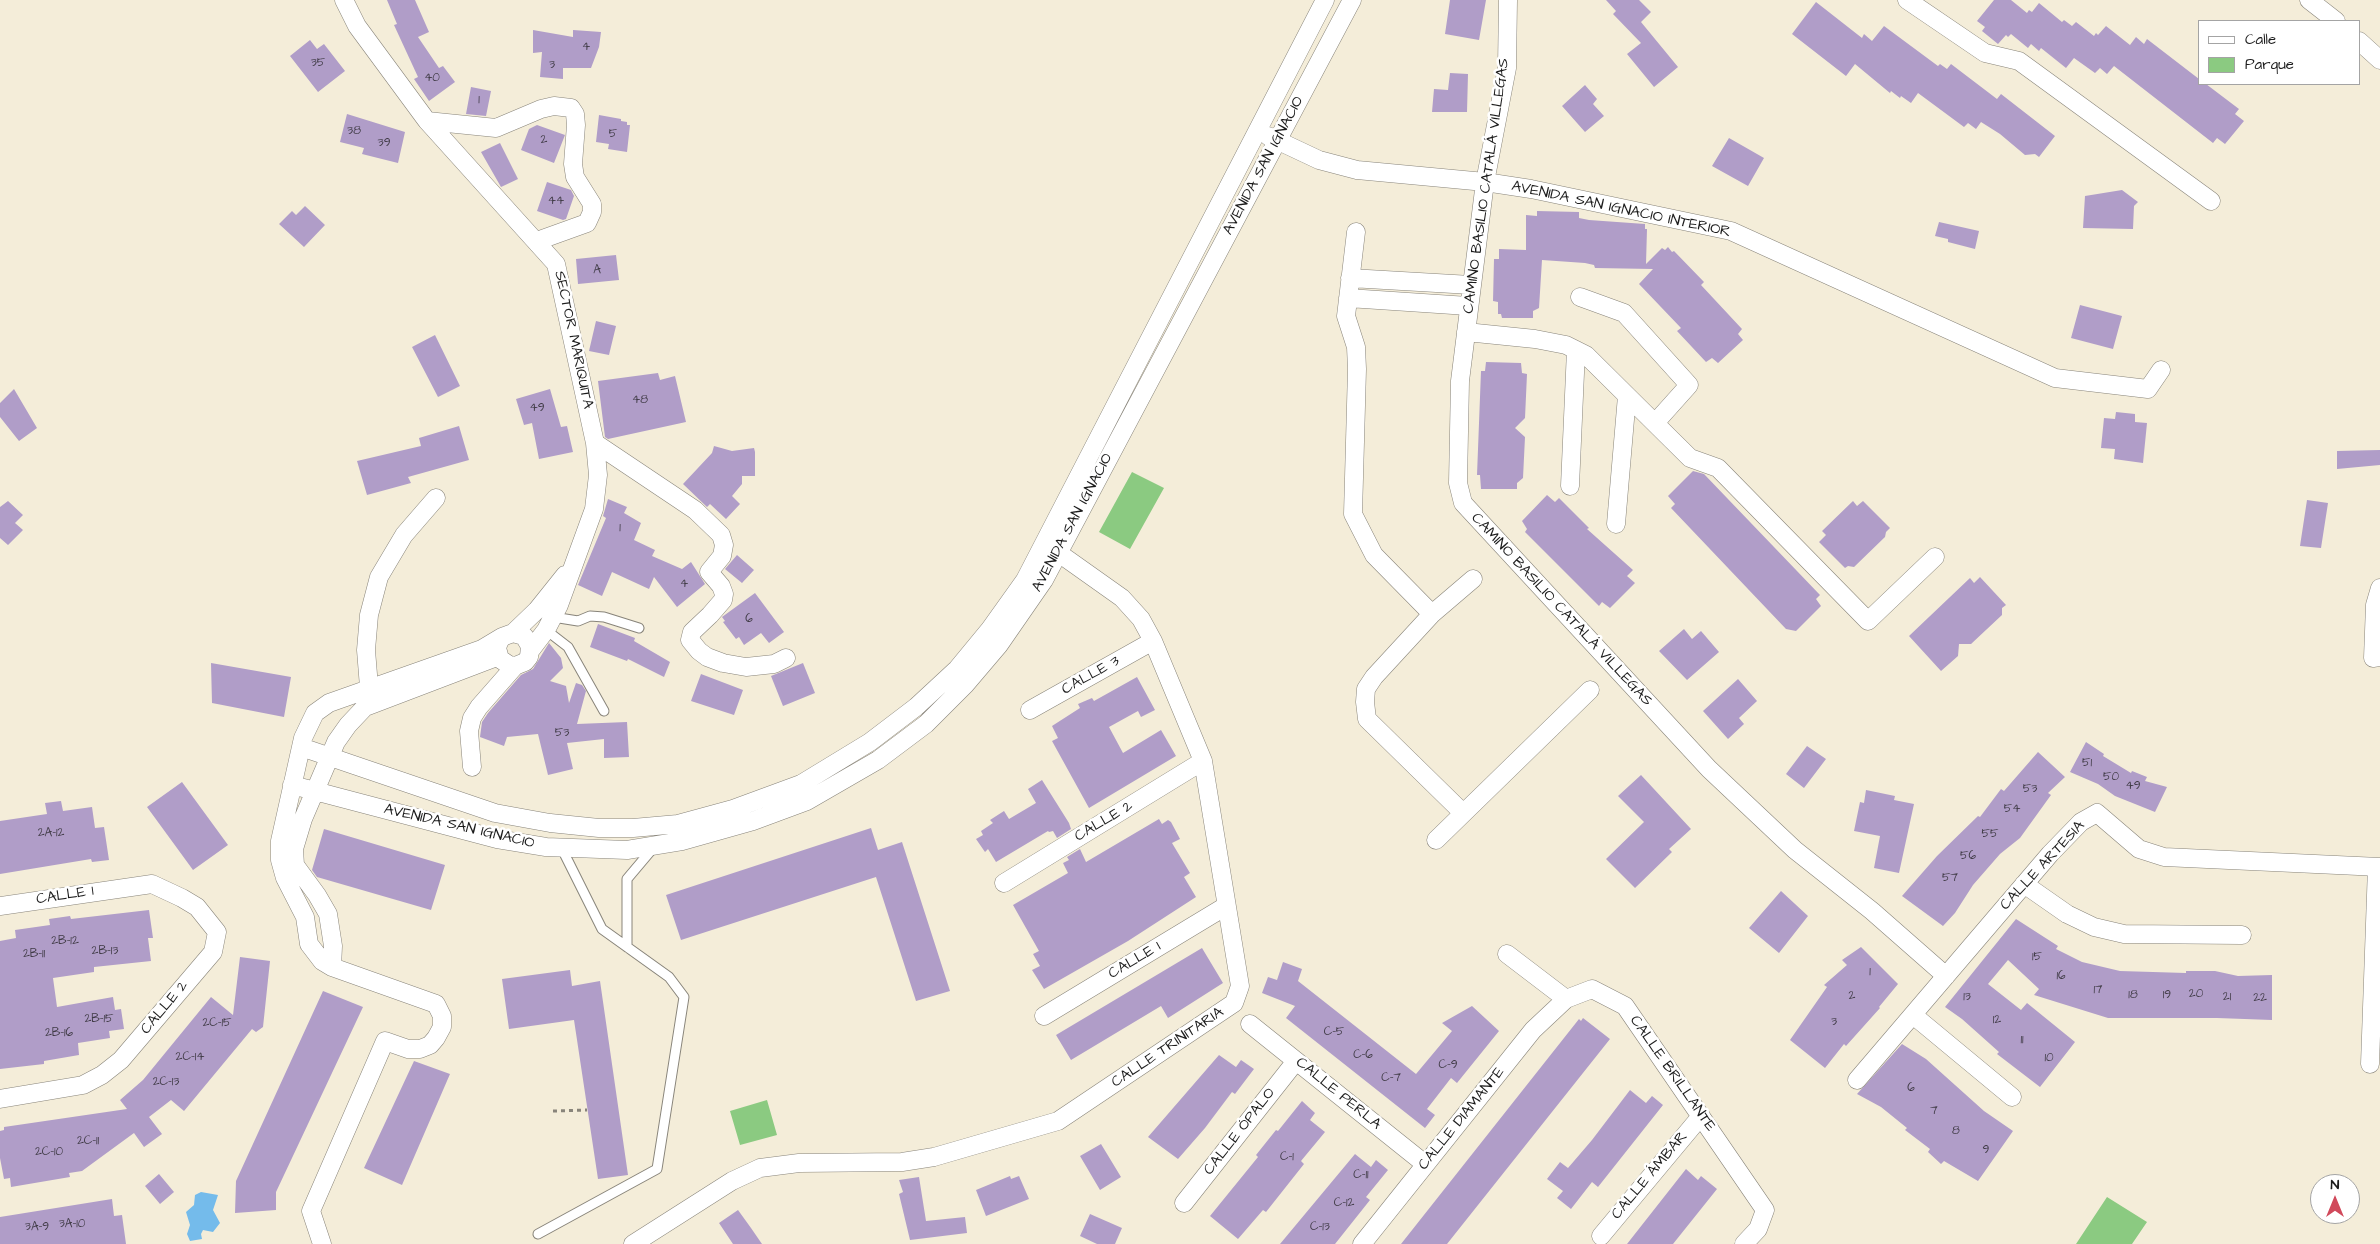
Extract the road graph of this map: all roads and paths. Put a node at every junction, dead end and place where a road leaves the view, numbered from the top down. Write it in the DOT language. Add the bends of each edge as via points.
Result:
graph roads {
  1 [pos="344,0"];
  2 [pos="1326,0"];
  3 [pos="1352,0"];
  4 [pos="1508,0"];
  5 [pos="1907,0"];
  6 [pos="2309,0"];
  7 [pos="2335,20"];
  8 [pos="2360,42"];
  9 [pos="2380,60"];
  10 [pos="427,121"];
  11 [pos="1259,131"];
  12 [pos="1278,140"];
  13 [pos="1484,182"];
  14 [pos="2211,201"];
  15 [pos="1356,232"];
  16 [pos="537,241"];
  17 [pos="1350,278"];
  18 [pos="1471,285"];
  19 [pos="1580,297"];
  20 [pos="1348,298"];
  21 [pos="1468,306"];
  22 [pos="1466,332"];
  23 [pos="1576,350"];
  24 [pos="2161,370"];
  25 [pos="1627,396"];
  26 [pos="1655,424"];
  27 [pos="595,442"];
  28 [pos="1570,486"];
  29 [pos="436,498"];
  30 [pos="1616,524"];
  31 [pos="1060,554"];
  32 [pos="1935,557"];
  33 [pos="573,565"];
  34 [pos="1473,579"];
  35 [pos="2380,588"];
  36 [pos="1432,614"];
  37 [pos="549,623"];
  38 [pos="639,628"];
  39 [pos="507,635"];
  40 [pos="1153,641"];
  41 [pos="530,651"];
  42 [pos="498,656"];
  43 [pos="786,658"];
  44 [pos="2380,658"];
  45 [pos="515,666"];
  46 [pos="369,688"];
  47 [pos="1590,690"];
  48 [pos="1030,710"];
  49 [pos="604,711"];
  50 [pos="301,748"];
  51 [pos="330,756"];
  52 [pos="1203,761"];
  53 [pos="472,767"];
  54 [pos="292,785"];
  55 [pos="315,791"];
  56 [pos="1462,812"];
  57 [pos="1436,840"];
  58 [pos="655,846"];
  59 [pos="561,848"];
  60 [pos="2379,867"];
  61 [pos="1004,883"];
  62 [pos="2024,884"];
  63 [pos="131,886"];
  64 [pos="0,906"];
  65 [pos="1226,906"];
  66 [pos="2242,935"];
  67 [pos="627,947"];
  68 [pos="1507,954"];
  69 [pos="332,967"];
  70 [pos="1946,976"];
  71 [pos="1572,996"];
  72 [pos="1913,1015"];
  73 [pos="1044,1016"];
  74 [pos="1250,1024"];
  75 [pos="1296,1061"];
  76 [pos="2370,1064"];
  77 [pos="1857,1080"];
  78 [pos="2012,1097"];
  79 [pos="0,1099"];
  80 [pos="587,1110"];
  81 [pos="553,1111"];
  82 [pos="1700,1116"];
  83 [pos="1426,1164"];
  84 [pos="1184,1203"];
  85 [pos="538,1234"];
  86 [pos="1601,1236"];
  87 [pos="322,1244"];
  88 [pos="632,1244"];
  89 [pos="1362,1244"];
  90 [pos="1744,1244"];
  1 -- 10 [label="street, SECTOR MARIQUITA" via="356,26"];
  2 -- 11 [label="street, AVENIDA SAN IGNACIO"];
  3 -- 12 [label="street, AVENIDA SAN IGNACIO"];
  4 -- 13 [label="street, CAMINO BASILIO CATALÁ VILLEGAS" via="1507,68"];
  5 -- 14 [label="street" via="1985,53 2018,61"];
  6 -- 7 [label="street"];
  8 -- 9 [label="street"];
  10 -- 16 [label="street, SECTOR MARIQUITA"];
  10 -- 16 [label="street" via="496,128 542,109 554,106 571,108 576,125 572,164 575,177 592,204 592,212 587,223"];
  11 -- 12 [label="street, AVENIDA SAN IGNACIO INTERIOR"];
  11 -- 51 [label="street, AVENIDA SAN IGNACIO" via="1025,580 957,669 870,742 801,784 750,803 678,824 633,828 550,823 495,813"];
  12 -- 13 [label="street, AVENIDA SAN IGNACIO INTERIOR" via="1319,160 1357,170"];
  12 -- 31 [label="street, AVENIDA SAN IGNACIO"];
  13 -- 18 [label="street, CAMINO BASILIO CATALÁ VILLEGAS"];
  13 -- 24 [label="street, AVENIDA SAN IGNACIO INTERIOR" via="1731,231 2055,378 2148,389"];
  15 -- 17 [label="street"];
  16 -- 27 [label="street, SECTOR MARIQUITA" via="556,264"];
  17 -- 18 [label="street"];
  17 -- 20 [label="street"];
  18 -- 21 [label="street, CAMINO BASILIO CATALÁ VILLEGAS"];
  19 -- 26 [label="street" via="1624,313 1689,385"];
  20 -- 21 [label="street"];
  20 -- 36 [label="street" via="1346,316 1356,347 1357,369 1353,514 1374,555"];
  21 -- 22 [label="street, CAMINO BASILIO CATALÁ VILLEGAS"];
  22 -- 23 [label="street" via="1535,339"];
  22 -- 70 [label="street, CAMINO BASILIO CATALÁ VILLEGAS" via="1460,381 1458,483 1463,504 1709,769 1795,850"];
  23 -- 25 [label="street" via="1586,355"];
  23 -- 28 [label="street"];
  25 -- 26 [label="street"];
  25 -- 30 [label="street"];
  26 -- 32 [label="street" via="1690,458 1718,468 1868,621"];
  27 -- 33 [label="street, SECTOR MARIQUITA" via="598,475 594,509"];
  27 -- 43 [label="street" via="695,510 721,535 724,545 722,556 710,572 724,594 716,608 692,632 690,640 699,651 707,658 746,667 774,664"];
  29 -- 46 [label="street" via="404,535 380,577 369,615 366,650"];
  31 -- 40 [label="street, CALLE TRINITARIA" via="1122,598 1141,619"];
  31 -- 58 [label="street, AVENIDA SAN IGNACIO" via="1010,631 965,685 926,724 878,760 807,801 708,835"];
  33 -- 37 [label="street, SECTOR MARIQUITA"];
  33 -- 39 [label="street" via="537,610"];
  34 -- 36 [label="street"];
  35 -- 44 [label="street" via="2375,605 2373,658"];
  36 -- 56 [label="street" via="1366,689 1367,719"];
  37 -- 38 [label="lane" via="578,621 590,616"];
  37 -- 41 [label="street, SECTOR MARIQUITA"];
  37 -- 49 [label="lane" via="568,646"];
  39 -- 41 [label="street" via="524,636"];
  39 -- 42 [label="street" via="497,648"];
  39 -- 46 [label="street" via="482,649"];
  40 -- 48 [label="street, CALLE 3"];
  40 -- 52 [label="street, CALLE TRINITARIA"];
  41 -- 45 [label="street" via="525,662"];
  42 -- 45 [label="street" via="504,663"];
  42 -- 51 [label="street" via="366,708 348,725"];
  45 -- 53 [label="street" via="472,718 469,731"];
  46 -- 50 [label="street" via="329,703 315,713 308,723"];
  47 -- 56 [label="street"];
  50 -- 51 [label="street, AVENIDA SAN IGNACIO"];
  50 -- 54 [label="street"];
  51 -- 55 [label="street"];
  52 -- 61 [label="street, CALLE 2"];
  52 -- 65 [label="street, CALLE TRINITARIA"];
  54 -- 55 [label="street, AVENIDA SAN IGNACIO"];
  54 -- 69 [label="street" via="280,841 280,860 285,878 305,917 309,944"];
  55 -- 59 [label="street, AVENIDA SAN IGNACIO" via="497,839"];
  55 -- 69 [label="street" via="294,849 295,865 328,914 333,946"];
  56 -- 57 [label="street"];
  58 -- 59 [label="street, AVENIDA SAN IGNACIO" via="627,850"];
  58 -- 67 [label="lane" via="627,879"];
  59 -- 67 [label="lane" via="602,929"];
  60 -- 62 [label="street, CALLE ARTESIA" via="2164,858 2139,849 2097,813 2081,822"];
  60 -- 76 [label="street"];
  62 -- 66 [label="street" via="2066,914 2094,927 2124,934"];
  62 -- 70 [label="street, CALLE ARTESIA"];
  63 -- 64 [label="street, CALLE 1"];
  63 -- 79 [label="street, CALLE 2" via="152,884 197,907 217,932 213,952 122,1060 102,1075 83,1085"];
  65 -- 73 [label="street, CALLE 1"];
  65 -- 88 [label="street, CALLE TRINITARIA" via="1240,986 1234,1003 1058,1121 934,1157 902,1162 799,1163 760,1168 732,1181"];
  67 -- 85 [label="lane" via="669,977 684,997 657,1169"];
  68 -- 71 [label="street"];
  69 -- 87 [label="street" via="436,1004 442,1022 436,1038 420,1049 385,1042 311,1211"];
  70 -- 72 [label="street, CALLE ARTESIA"];
  71 -- 82 [label="street, CALLE BRILLANTE" via="1592,989 1625,1006"];
  71 -- 83 [label="street, CALLE DIAMANTE" via="1534,1030"];
  72 -- 77 [label="street, CALLE ARTESIA"];
  72 -- 78 [label="street"];
  74 -- 75 [label="street, CALLE PERLA"];
  75 -- 83 [label="street, CALLE PERLA"];
  75 -- 84 [label="street, CALLE ÓPALO"];
  80 -- 81 [label="path"];
  82 -- 86 [label="street, CALLE ÁMBAR"];
  82 -- 90 [label="street, CALLE BRILLANTE" via="1765,1210 1758,1229"];
  83 -- 89 [label="street, CALLE DIAMANTE"];
}
